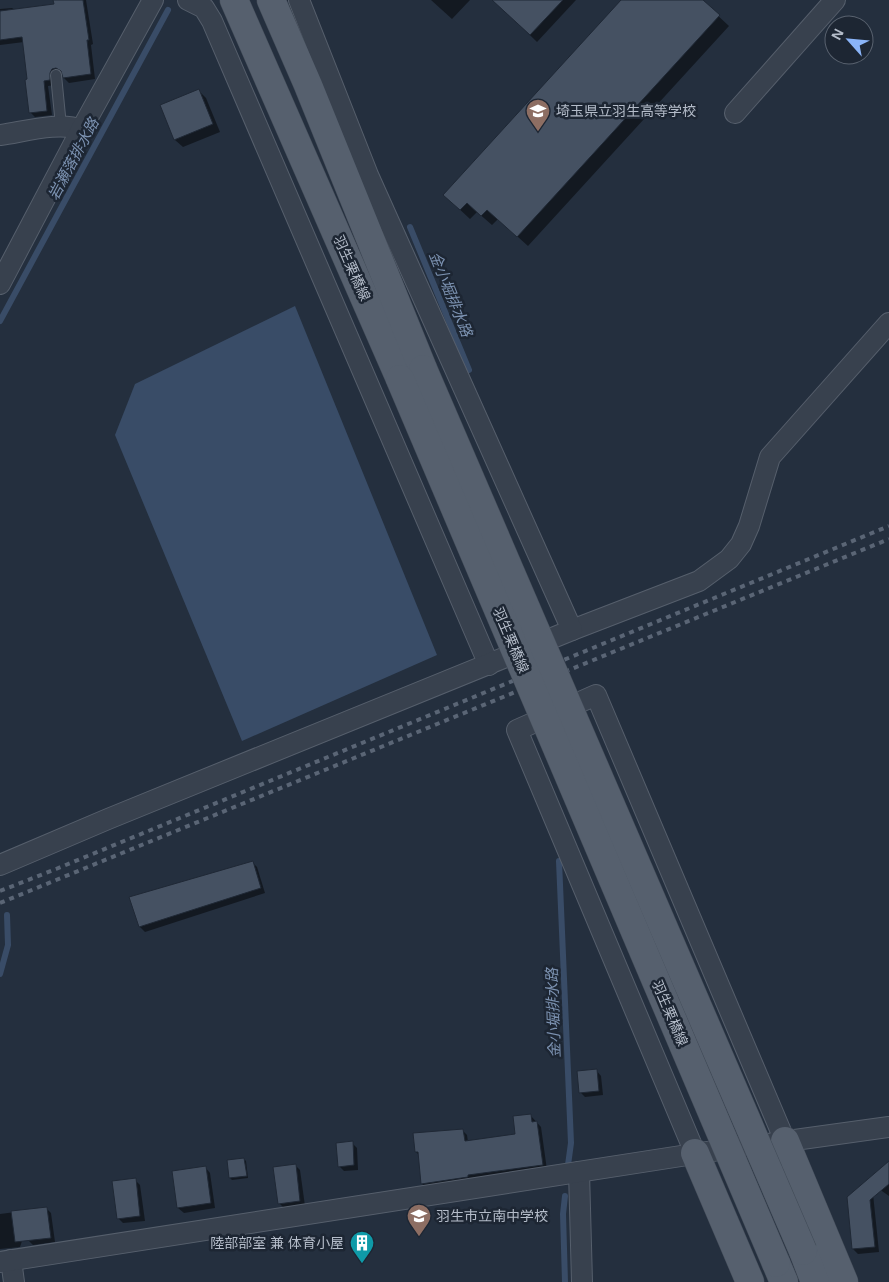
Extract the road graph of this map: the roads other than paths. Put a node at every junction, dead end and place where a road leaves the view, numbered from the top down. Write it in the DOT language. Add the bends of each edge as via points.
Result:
graph roads {
  1 [pos="153,0"];
  2 [pos="188,0"];
  3 [pos="234,0"];
  4 [pos="271,0"];
  5 [pos="299,0"];
  6 [pos="835,0"];
  7 [pos="56,75"];
  8 [pos="735,113"];
  9 [pos="61,126"];
  10 [pos="81,130"];
  11 [pos="0,135"];
  12 [pos="1,281"];
  13 [pos="889,323"];
  14 [pos="412,374"];
  15 [pos="572,630"];
  16 [pos="489,665"];
  17 [pos="0,865"];
  18 [pos="889,1127"];
  19 [pos="785,1141"];
  20 [pos="695,1153"];
  21 [pos="579,1172"];
  22 [pos="5,1261"];
  23 [pos="780,1273"];
  24 [pos="14,1282"];
  25 [pos="582,1282"];
  26 [pos="750,1282"];
  27 [pos="815,1282"];
  28 [pos="844,1282"];
  1 -- 10 [label="street"];
  2 -- 16 [label="street" via="204,8 212,21"];
  3 -- 14 [label="main road, 羽生栗橋線"];
  4 -- 14 [label="main road, 羽生栗橋線" via="308,85"];
  5 -- 15 [label="street" via="368,176"];
  6 -- 8 [label="street"];
  7 -- 9 [label="lane"];
  9 -- 10 [label="street"];
  9 -- 11 [label="street"];
  10 -- 12 [label="street"];
  13 -- 15 [label="street" via="770,457 749,526 729,559 699,581"];
  14 -- 23 [label="main road, 羽生栗橋線, bridge"];
  14 -- 27 [label="main road, 羽生栗橋線, bridge"];
  15 -- 16 [label="street"];
  16 -- 17 [label="street"];
  18 -- 19 [label="street"];
  19 -- 20 [label="street"];
  19 -- 20 [label="street" via="596,695 518,730"];
  19 -- 28 [label="main road"];
  20 -- 21 [label="street"];
  20 -- 26 [label="main road"];
  21 -- 22 [label="street"];
  21 -- 25 [label="street"];
  22 -- 24 [label="street"];
}
